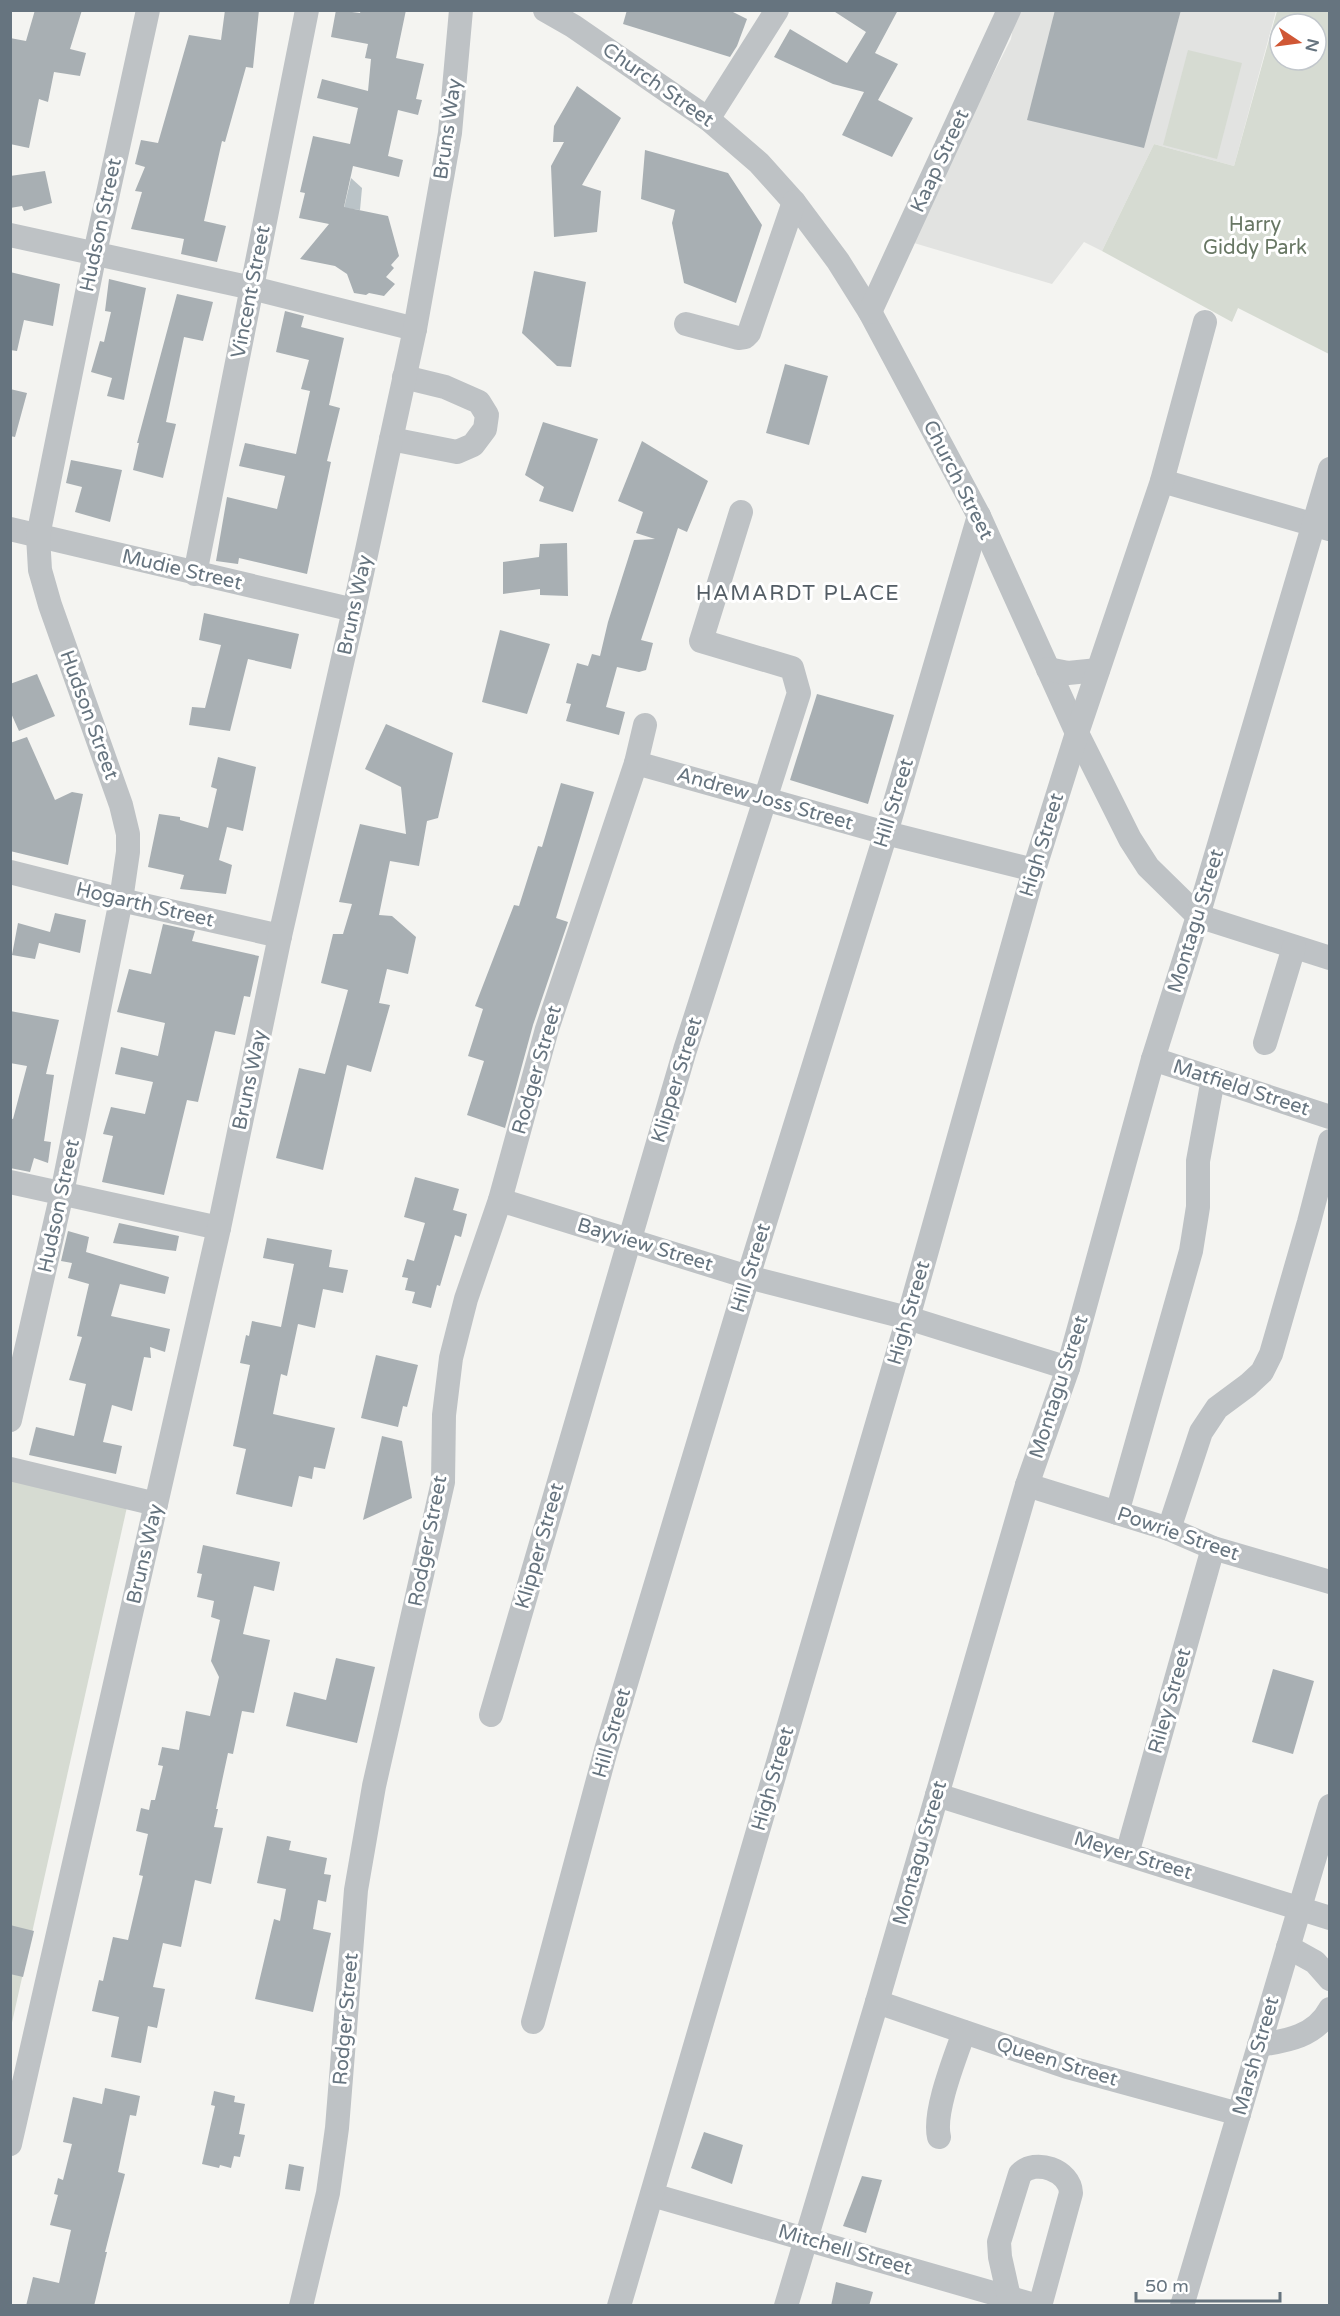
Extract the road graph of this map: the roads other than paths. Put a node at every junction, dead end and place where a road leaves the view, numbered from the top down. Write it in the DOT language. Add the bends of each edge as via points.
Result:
graph roads {
  1 [pos="148,10"];
  2 [pos="307,10"];
  3 [pos="461,10"];
  4 [pos="545,10"];
  5 [pos="777,10"];
  6 [pos="1005,12"];
  7 [pos="578,18"];
  8 [pos="708,119"];
  9 [pos="794,202"];
  10 [pos="10,235"];
  11 [pos="94,254"];
  12 [pos="252,288"];
  13 [pos="870,312"];
  14 [pos="1205,322"];
  15 [pos="686,324"];
  16 [pos="415,329"];
  17 [pos="404,377"];
  18 [pos="391,439"];
  19 [pos="1329,469"];
  20 [pos="1162,481"];
  21 [pos="741,512"];
  22 [pos="979,516"];
  23 [pos="1322,527"];
  24 [pos="10,529"];
  25 [pos="38,536"];
  26 [pos="195,574"];
  27 [pos="354,610"];
  28 [pos="1048,669"];
  29 [pos="1098,670"];
  30 [pos="645,724"];
  31 [pos="1077,733"];
  32 [pos="636,764"];
  33 [pos="766,799"];
  34 [pos="886,833"];
  35 [pos="1034,870"];
  36 [pos="12,878"];
  37 [pos="121,900"];
  38 [pos="1198,916"];
  39 [pos="280,936"];
  40 [pos="1294,947"];
  41 [pos="1329,958"];
  42 [pos="1265,1043"];
  43 [pos="1153,1059"];
  44 [pos="1213,1079"];
  45 [pos="1329,1117"];
  46 [pos="1329,1141"];
  47 [pos="10,1182"];
  48 [pos="62,1193"];
  49 [pos="500,1200"];
  50 [pos="1319,1225"];
  51 [pos="219,1228"];
  52 [pos="630,1240"];
  53 [pos="748,1277"];
  54 [pos="908,1318"];
  55 [pos="1068,1368"];
  56 [pos="10,1420"];
  57 [pos="10,1469"];
  58 [pos="1027,1485"];
  59 [pos="156,1504"];
  60 [pos="1116,1513"];
  61 [pos="1169,1529"];
  62 [pos="1212,1548"];
  63 [pos="1329,1582"];
  64 [pos="490,1715"];
  65 [pos="936,1795"];
  66 [pos="1329,1806"];
  67 [pos="1126,1854"];
  68 [pos="1299,1907"];
  69 [pos="1329,1918"];
  70 [pos="1288,1947"];
  71 [pos="1329,1979"];
  72 [pos="877,2002"];
  73 [pos="1329,2009"];
  74 [pos="533,2022"];
  75 [pos="964,2032"];
  76 [pos="1259,2045"];
  77 [pos="1239,2114"];
  78 [pos="939,2137"];
  79 [pos="10,2144"];
  80 [pos="652,2195"];
  81 [pos="806,2239"];
  82 [pos="993,2298"];
  83 [pos="301,2306"];
  84 [pos="619,2306"];
  85 [pos="786,2306"];
  86 [pos="1039,2306"];
  87 [pos="1182,2306"];
  1 -- 11 [label="street, Hudson Street"];
  2 -- 12 [label="street, Vincent Street"];
  3 -- 16 [label="street, Bruns Way" via="450,133"];
  4 -- 7 [label="street, Church Street"];
  5 -- 8 [label="street"];
  6 -- 13 [label="street, Kaap Street"];
  7 -- 8 [label="street, Church Street"];
  8 -- 9 [label="street, Church Street" via="759,163"];
  9 -- 13 [label="street, Church Street"];
  9 -- 15 [label="street" via="749,333 738,338"];
  10 -- 11 [label="street"];
  11 -- 12 [label="street"];
  11 -- 25 [label="street, Hudson Street"];
  12 -- 16 [label="street"];
  12 -- 26 [label="street, Vincent Street"];
  13 -- 22 [label="street, Church Street"];
  14 -- 20 [label="street, High Street"];
  16 -- 17 [label="street, Bruns Way"];
  17 -- 18 [label="street, Bruns Way"];
  17 -- 18 [label="street" via="444,387 479,402 487,415 485,429 473,445 457,452"];
  18 -- 27 [label="street, Bruns Way"];
  19 -- 23 [label="street, Montagu Street"];
  20 -- 23 [label="street"];
  20 -- 29 [label="street, High Street"];
  21 -- 33 [label="street, Klipper Street" via="701,641 792,668 800,693"];
  22 -- 28 [label="street, Church Street"];
  22 -- 34 [label="street, Hill Street"];
  23 -- 38 [label="street, Montagu Street"];
  24 -- 25 [label="street, Mudie Street"];
  25 -- 26 [label="street, Mudie Street"];
  25 -- 37 [label="street, Hudson Street" via="40,570 50,605 121,805 128,852"];
  26 -- 27 [label="street, Mudie Street"];
  27 -- 39 [label="street, Bruns Way"];
  28 -- 29 [label="street" via="1068,674"];
  28 -- 31 [label="street, Church Street"];
  29 -- 31 [label="street, High Street"];
  30 -- 32 [label="street, Rodger Street"];
  31 -- 35 [label="street, High Street"];
  31 -- 38 [label="street, Church Street" via="1148,867"];
  32 -- 33 [label="street, Andrew Joss Street"];
  32 -- 49 [label="street, Rodger Street" via="547,1029"];
  33 -- 34 [label="street, Andrew Joss Street"];
  33 -- 52 [label="street, Klipper Street" via="685,1050"];
  34 -- 35 [label="street, Andrew Joss Street"];
  34 -- 53 [label="street, Hill Street"];
  35 -- 54 [label="street, High Street"];
  36 -- 37 [label="street, Hogarth Street"];
  37 -- 39 [label="street, Hogarth Street"];
  37 -- 48 [label="street, Hudson Street"];
  38 -- 40 [label="street, Church Street"];
  38 -- 43 [label="street, Montagu Street"];
  39 -- 51 [label="street, Bruns Way"];
  40 -- 41 [label="street, Church Street"];
  40 -- 42 [label="street"];
  43 -- 44 [label="street, Matfield Street"];
  43 -- 55 [label="street, Montagu Street"];
  44 -- 45 [label="street, Matfield Street"];
  44 -- 60 [label="street" via="1198,1161 1198,1207 1191,1251"];
  46 -- 50 [label="street"];
  47 -- 48 [label="street"];
  48 -- 51 [label="street"];
  48 -- 56 [label="street, Hudson Street"];
  49 -- 52 [label="street, Bayview Street"];
  49 -- 83 [label="street, Rodger Street" via="466,1299 451,1358 444,1415 443,1482 374,1786 356,1890 337,2128 328,2193"];
  50 -- 61 [label="street" via="1262,1372 1217,1408 1201,1432"];
  51 -- 59 [label="street, Bruns Way"];
  52 -- 53 [label="street, Bayview Street"];
  52 -- 64 [label="street, Klipper Street"];
  53 -- 54 [label="street, Bayview Street"];
  53 -- 74 [label="street, Hill Street" via="606,1750"];
  54 -- 55 [label="street, Bayview Street"];
  54 -- 80 [label="street, High Street"];
  55 -- 58 [label="street, Montagu Street"];
  57 -- 59 [label="street"];
  58 -- 60 [label="street, Powrie Street"];
  58 -- 65 [label="street, Montagu Street"];
  59 -- 79 [label="street, Bruns Way"];
  60 -- 61 [label="street, Powrie Street"];
  61 -- 62 [label="street, Powrie Street"];
  62 -- 63 [label="street, Powrie Street"];
  62 -- 67 [label="street, Riley Street"];
  65 -- 67 [label="street, Meyer Street"];
  65 -- 72 [label="street, Montagu Street"];
  66 -- 68 [label="street, Marsh Street"];
  67 -- 68 [label="street, Meyer Street"];
  68 -- 69 [label="street, Meyer Street"];
  68 -- 70 [label="street, Marsh Street"];
  70 -- 71 [label="street" via="1315,1962"];
  70 -- 76 [label="street, Marsh Street"];
  72 -- 75 [label="street, Queen Street"];
  72 -- 81 [label="street, Montagu Street"];
  73 -- 76 [label="street" via="1318,2025 1306,2033"];
  75 -- 77 [label="street, Queen Street" via="1067,2067"];
  75 -- 78 [label="street" via="939,2113"];
  76 -- 77 [label="street, Marsh Street"];
  77 -- 87 [label="street, Marsh Street"];
  80 -- 81 [label="street, Mitchell Street"];
  80 -- 84 [label="street, High Street"];
  81 -- 82 [label="street, Mitchell Street"];
  81 -- 85 [label="street, Montagu Street"];
  82 -- 86 [label="street, Mitchell Street"];
  82 -- 86 [label="street" via="999,2242 1020,2174 1035,2166 1061,2173 1071,2187"];
}
